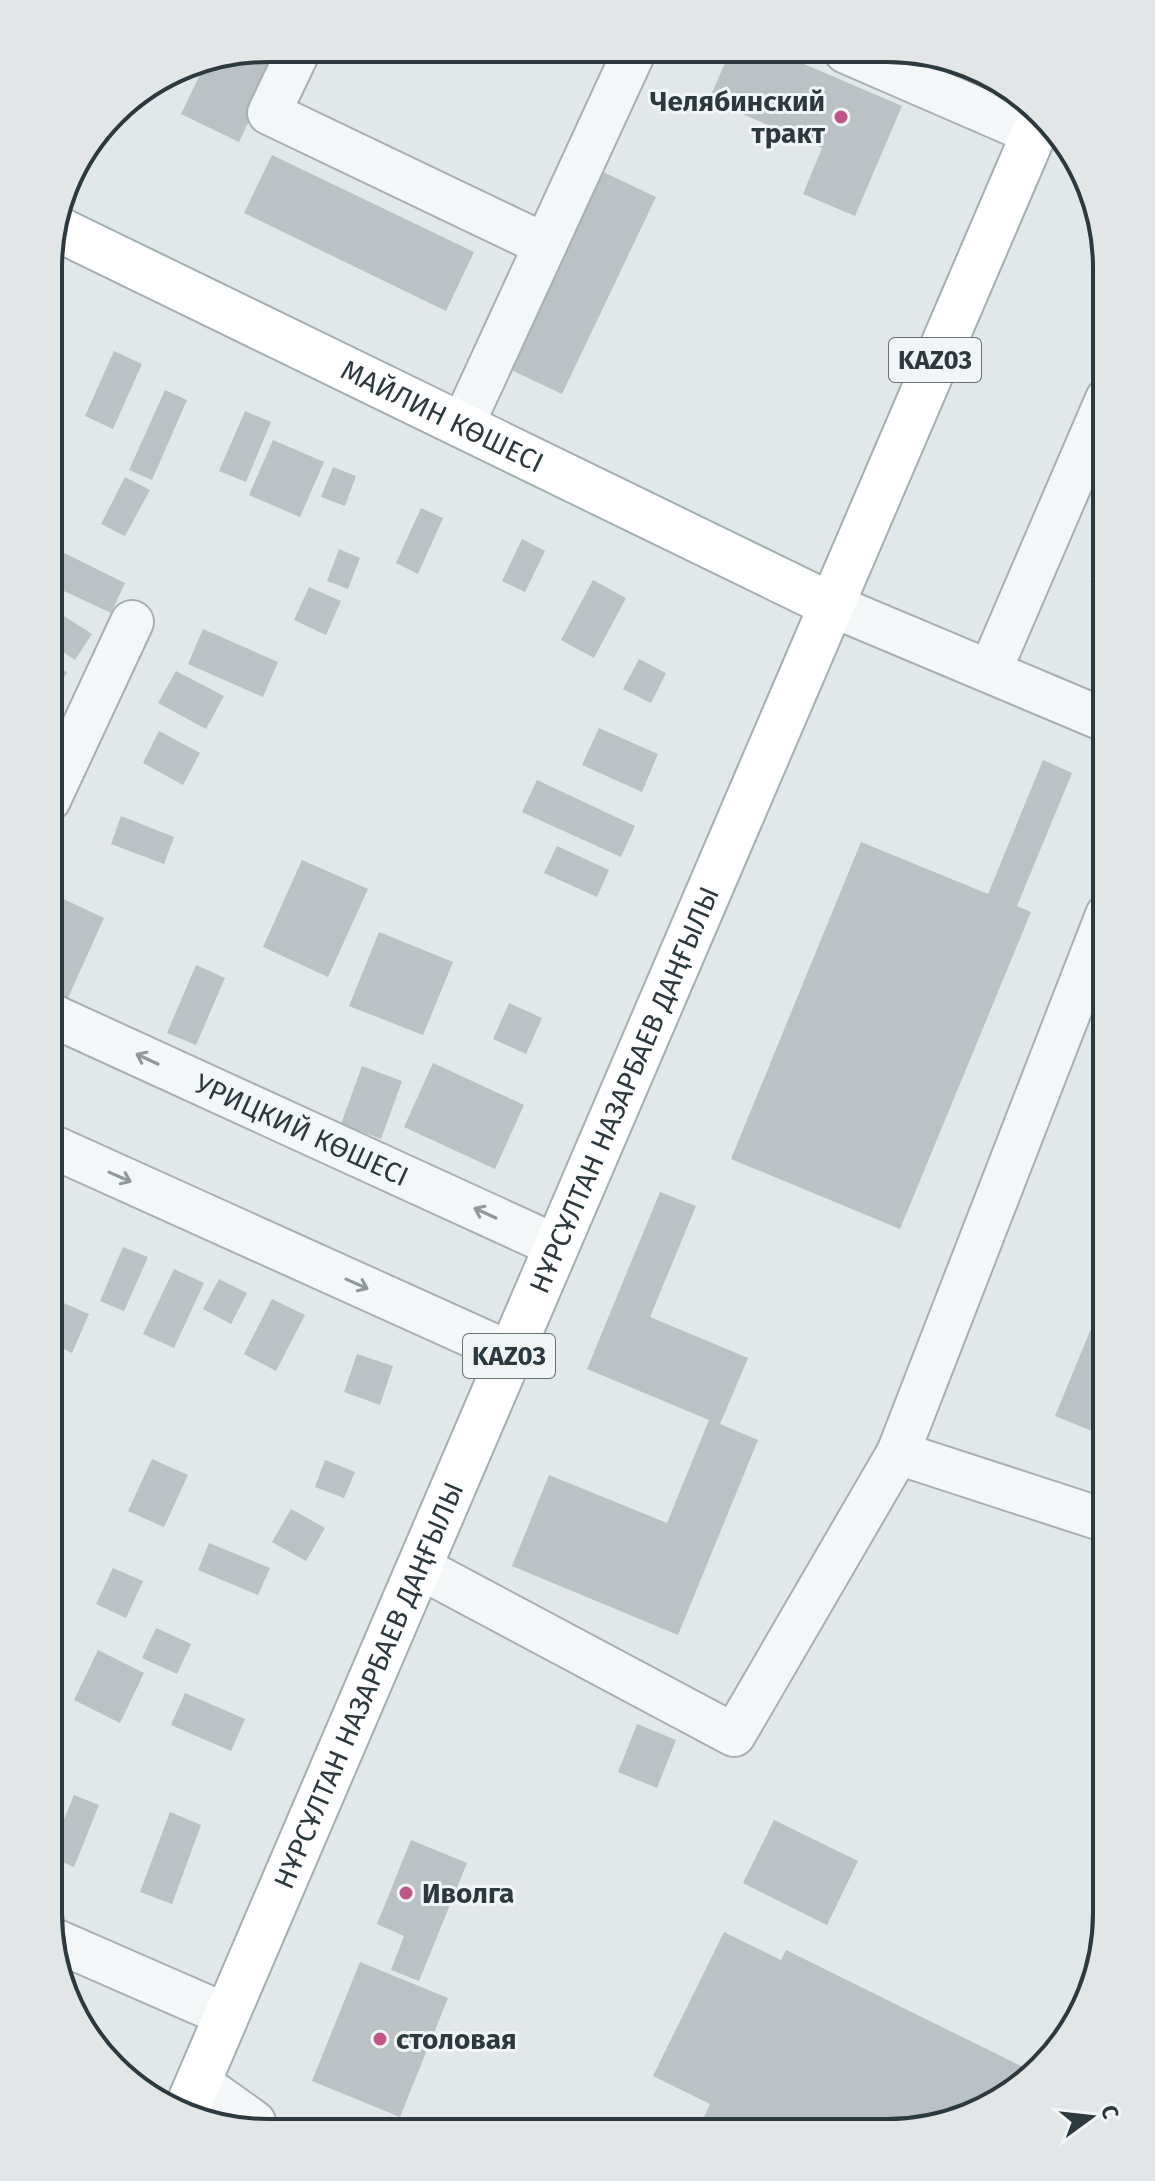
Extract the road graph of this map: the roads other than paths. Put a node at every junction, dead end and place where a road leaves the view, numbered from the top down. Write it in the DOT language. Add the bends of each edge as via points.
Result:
graph roads {
  1 [pos="293,62"];
  2 [pos="627,62"];
  3 [pos="872,62"];
  4 [pos="1034,124"];
  5 [pos="1036,126"];
  6 [pos="65,233"];
  7 [pos="545,245"];
  8 [pos="462,426"];
  9 [pos="1093,432"];
  10 [pos="831,605"];
  11 [pos="132,622"];
  12 [pos="990,671"];
  13 [pos="1093,715"];
  14 [pos="62,772"];
  15 [pos="1093,951"];
  16 [pos="62,1020"];
  17 [pos="62,1151"];
  18 [pos="556,1246"];
  19 [pos="510,1353"];
  20 [pos="898,1453"];
  21 [pos="1093,1516"];
  22 [pos="419,1567"];
  23 [pos="65,1945"];
  24 [pos="226,2015"];
  25 [pos="193,2095"];
  26 [pos="243,2117"];
  1 -- 7 [label="street" via="269,113"];
  2 -- 7 [label="street"];
  3 -- 4 [label="street"];
  5 -- 10 [label="main road, НҰРСҰЛТАН НАЗАРБАЕВ ДАҢҒЫЛЫ / KАZ03"];
  6 -- 8 [label="main road, МАЙЛИН КӨШЕСІ"];
  7 -- 8 [label="street"];
  8 -- 10 [label="main road, МАЙЛИН КӨШЕСІ"];
  9 -- 12 [label="street"];
  10 -- 12 [label="street"];
  10 -- 18 [label="main road, НҰРСҰЛТАН НАЗАРБАЕВ ДАҢҒЫЛЫ / KАZ03"];
  11 -- 14 [label="street"];
  12 -- 13 [label="street"];
  15 -- 20 [label="street"];
  18 -- 16 [label="street, УРИЦКИЙ КӨШЕСІ, one-way"];
  17 -- 19 [label="street, one-way"];
  18 -- 19 [label="main road, НҰРСҰЛТАН НАЗАРБАЕВ ДАҢҒЫЛЫ / KАZ03"];
  19 -- 22 [label="main road, НҰРСҰЛТАН НАЗАРБАЕВ ДАҢҒЫЛЫ / KАZ03"];
  20 -- 21 [label="street"];
  20 -- 22 [label="street" via="734,1735"];
  22 -- 24 [label="main road, НҰРСҰЛТАН НАЗАРБАЕВ ДАҢҒЫЛЫ / KАZ03"];
  23 -- 24 [label="street"];
  24 -- 25 [label="main road, НҰРСҰЛТАН НАЗАРБАЕВ ДАҢҒЫЛЫ / KАZ03"];
  25 -- 26 [label="street"];
}
